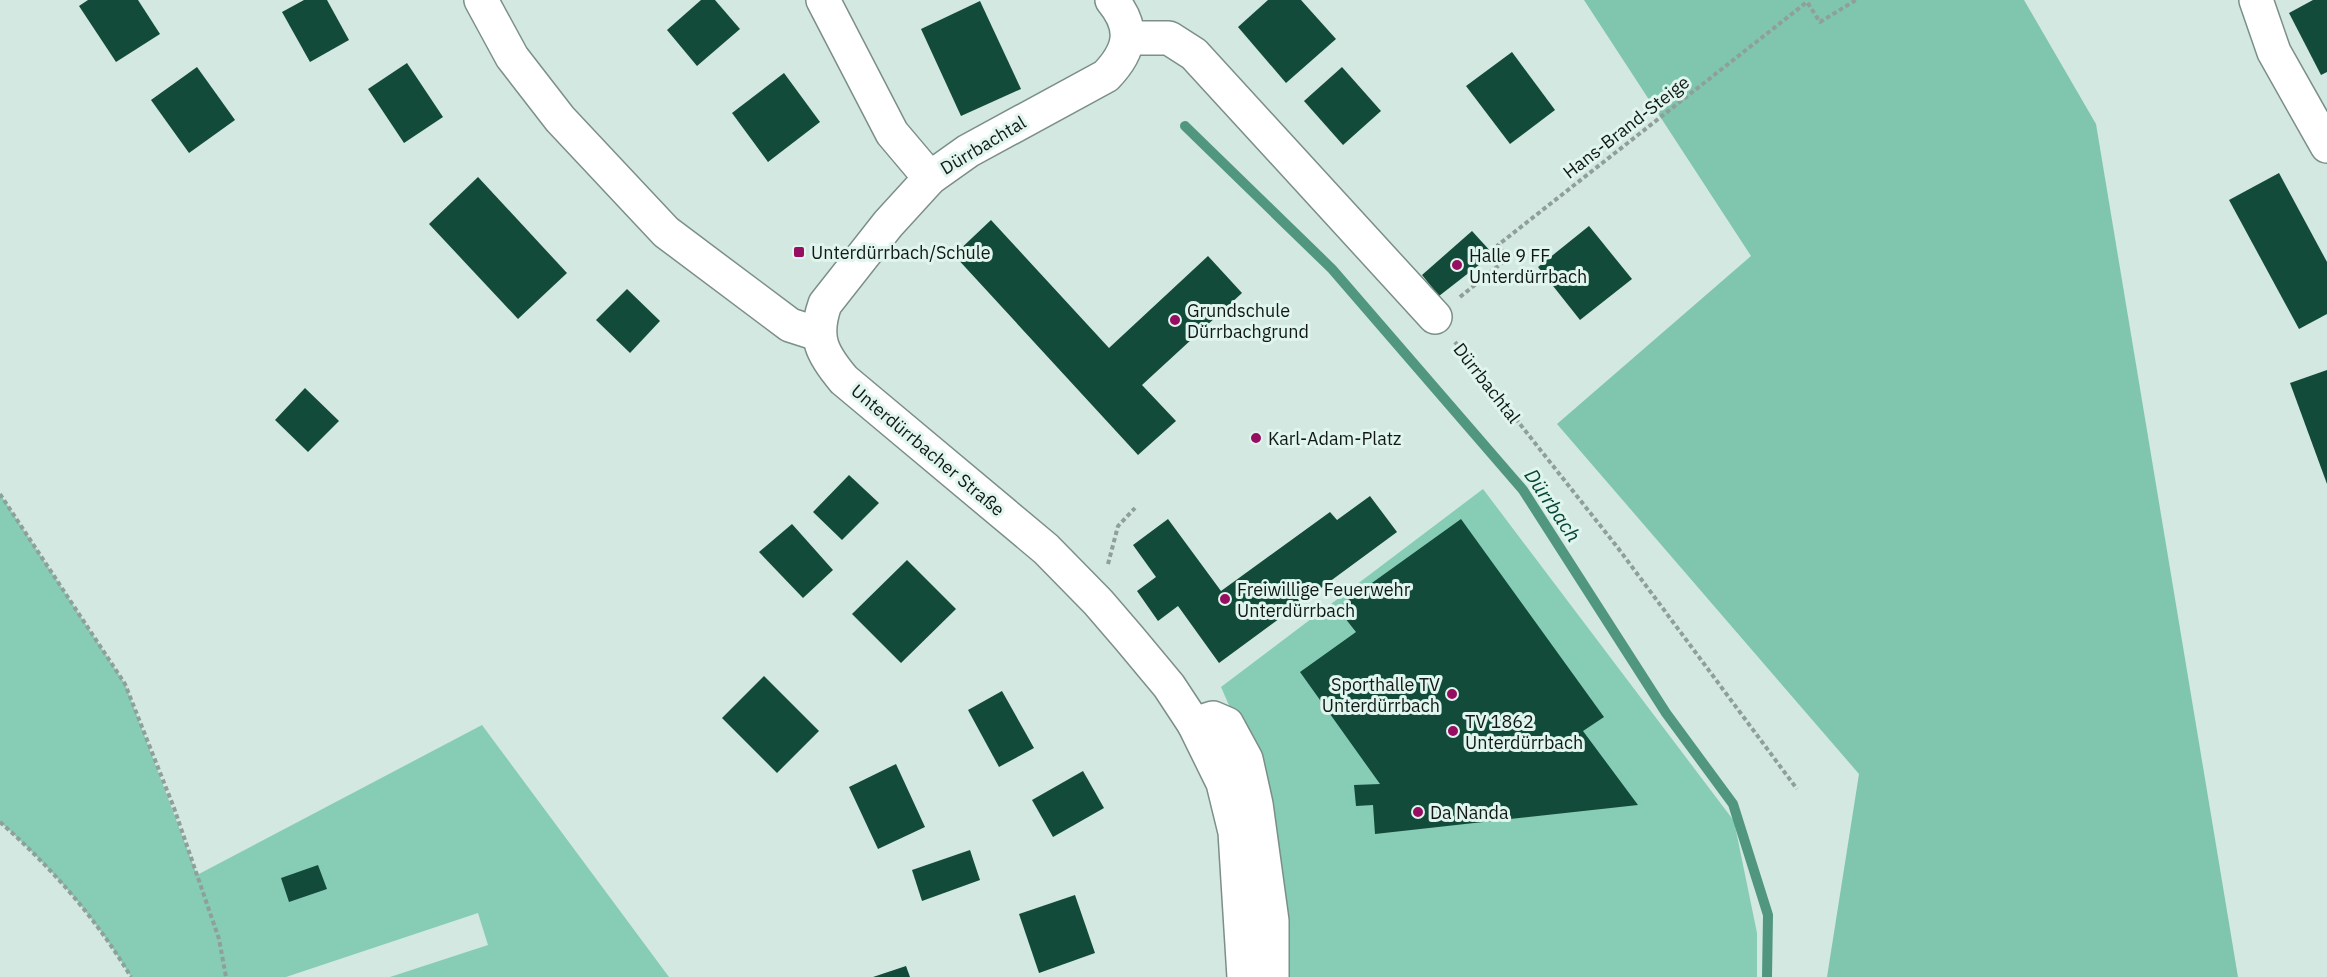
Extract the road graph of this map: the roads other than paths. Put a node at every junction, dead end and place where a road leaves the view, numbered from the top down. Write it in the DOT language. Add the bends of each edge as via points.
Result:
graph roads {
  1 [pos="481,0"];
  2 [pos="823,0"];
  3 [pos="1112,0"];
  4 [pos="2256,0"];
  5 [pos="1129,38"];
  6 [pos="2327,147"];
  7 [pos="930,178"];
  8 [pos="1435,317"];
  9 [pos="818,334"];
  10 [pos="1194,724"];
  11 [pos="1244,977"];
  12 [pos="1272,977"];
  1 -- 9 [label="street" via="512,57 560,119 666,232 790,325"];
  2 -- 7 [label="street" via="892,133"];
  3 -- 5 [label="street" via="1122,13"];
  4 -- 6 [label="street" via="2274,52"];
  5 -- 7 [label="street, Dürrbachtal" via="1119,63 1106,76 968,151"];
  5 -- 8 [label="street" via="1169,38 1194,54"];
  7 -- 9 [label="street, Dürrbachtal" via="825,304"];
  9 -- 10 [label="street, Unterdürrbacher Straße" via="826,360 844,380 1046,549 1098,602 1168,686"];
  10 -- 11 [label="street, Unterdürrbacher Straße" via="1223,783 1235,832"];
  10 -- 12 [label="street" via="1213,718 1227,724 1246,759 1272,921"];
}
